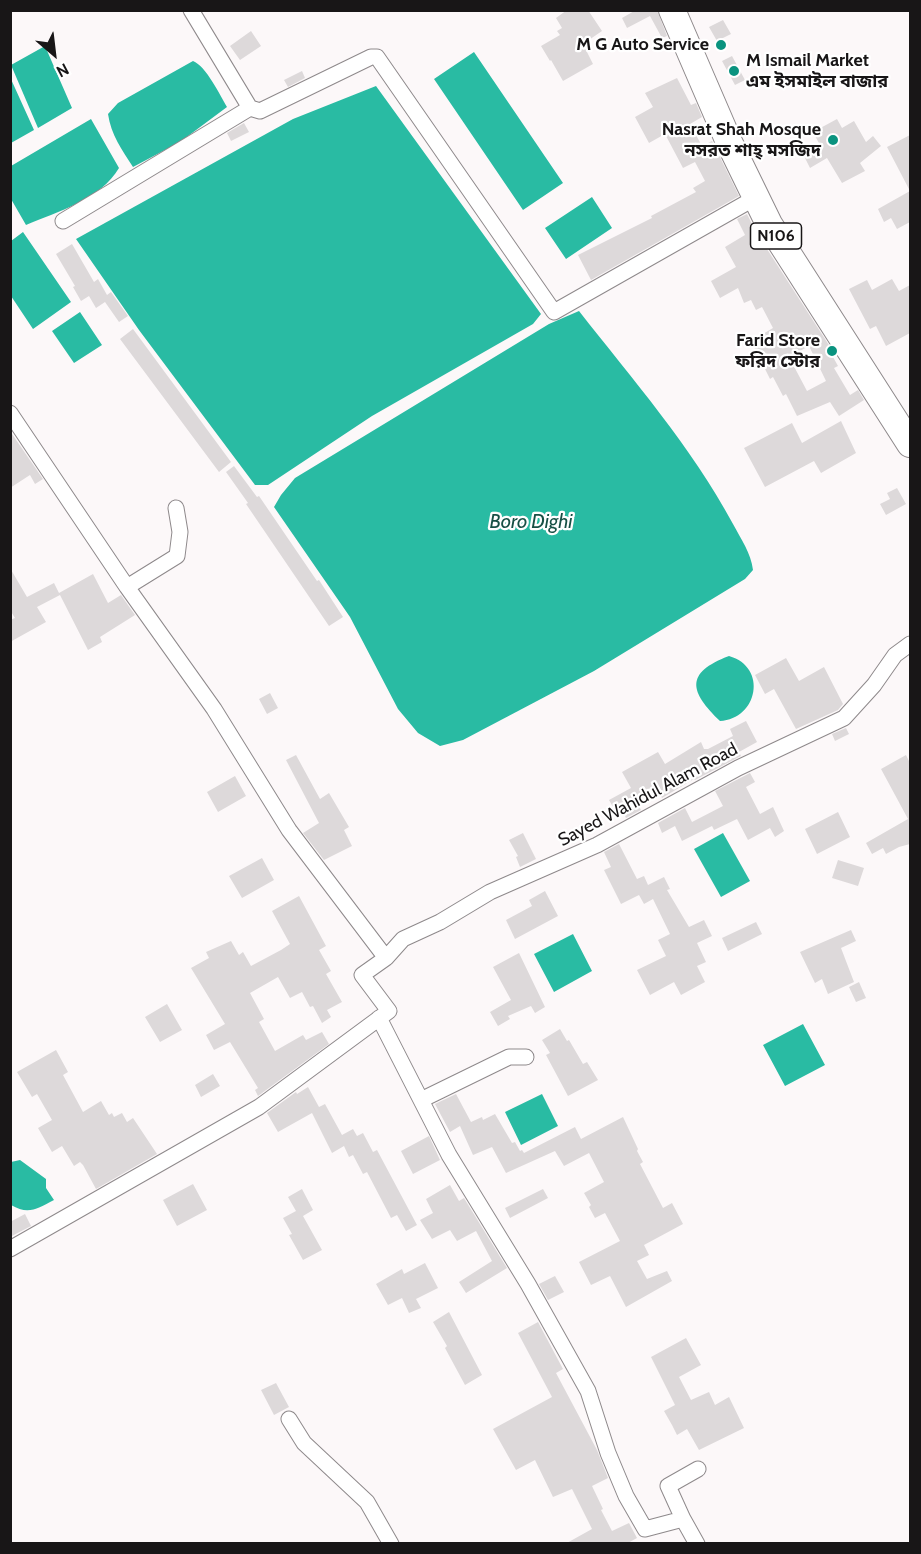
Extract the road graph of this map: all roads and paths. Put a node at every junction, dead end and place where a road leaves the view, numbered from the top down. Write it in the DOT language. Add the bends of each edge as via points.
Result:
graph roads {
  1 [pos="191,10"];
  2 [pos="672,10"];
  3 [pos="688,10"];
  4 [pos="250,108"];
  5 [pos="755,198"];
  6 [pos="63,221"];
  7 [pos="10,413"];
  8 [pos="910,414"];
  9 [pos="910,444"];
  10 [pos="176,508"];
  11 [pos="127,587"];
  12 [pos="910,644"];
  13 [pos="386,958"];
  14 [pos="379,1018"];
  15 [pos="526,1057"];
  16 [pos="421,1100"];
  17 [pos="10,1249"];
  18 [pos="289,1419"];
  19 [pos="698,1469"];
  20 [pos="683,1519"];
  21 [pos="391,1544"];
  22 [pos="697,1544"];
  1 -- 4 [label="street"];
  2 -- 5 [label="highway, N106"];
  3 -- 8 [label="highway, N106" via="768,194"];
  4 -- 5 [label="street" via="260,111 378,57 554,312"];
  4 -- 6 [label="street"];
  5 -- 9 [label="highway, N106"];
  7 -- 11 [label="street"];
  10 -- 11 [label="street" via="180,532 177,556"];
  11 -- 13 [label="street" via="214,709 289,830"];
  12 -- 13 [label="street, Sayed Wahidul Alam Road" via="895,655 844,718 707,784 597,845 490,892 403,939"];
  13 -- 14 [label="street, Sayed Wahidul Alam Road" via="362,975 389,1011"];
  14 -- 16 [label="street"];
  14 -- 17 [label="street" via="259,1107"];
  15 -- 16 [label="street" via="509,1057"];
  16 -- 20 [label="street" via="449,1155 588,1391 621,1485 645,1528"];
  18 -- 21 [label="street" via="304,1443 367,1502"];
  19 -- 20 [label="street" via="668,1486"];
  20 -- 22 [label="street"];
}
